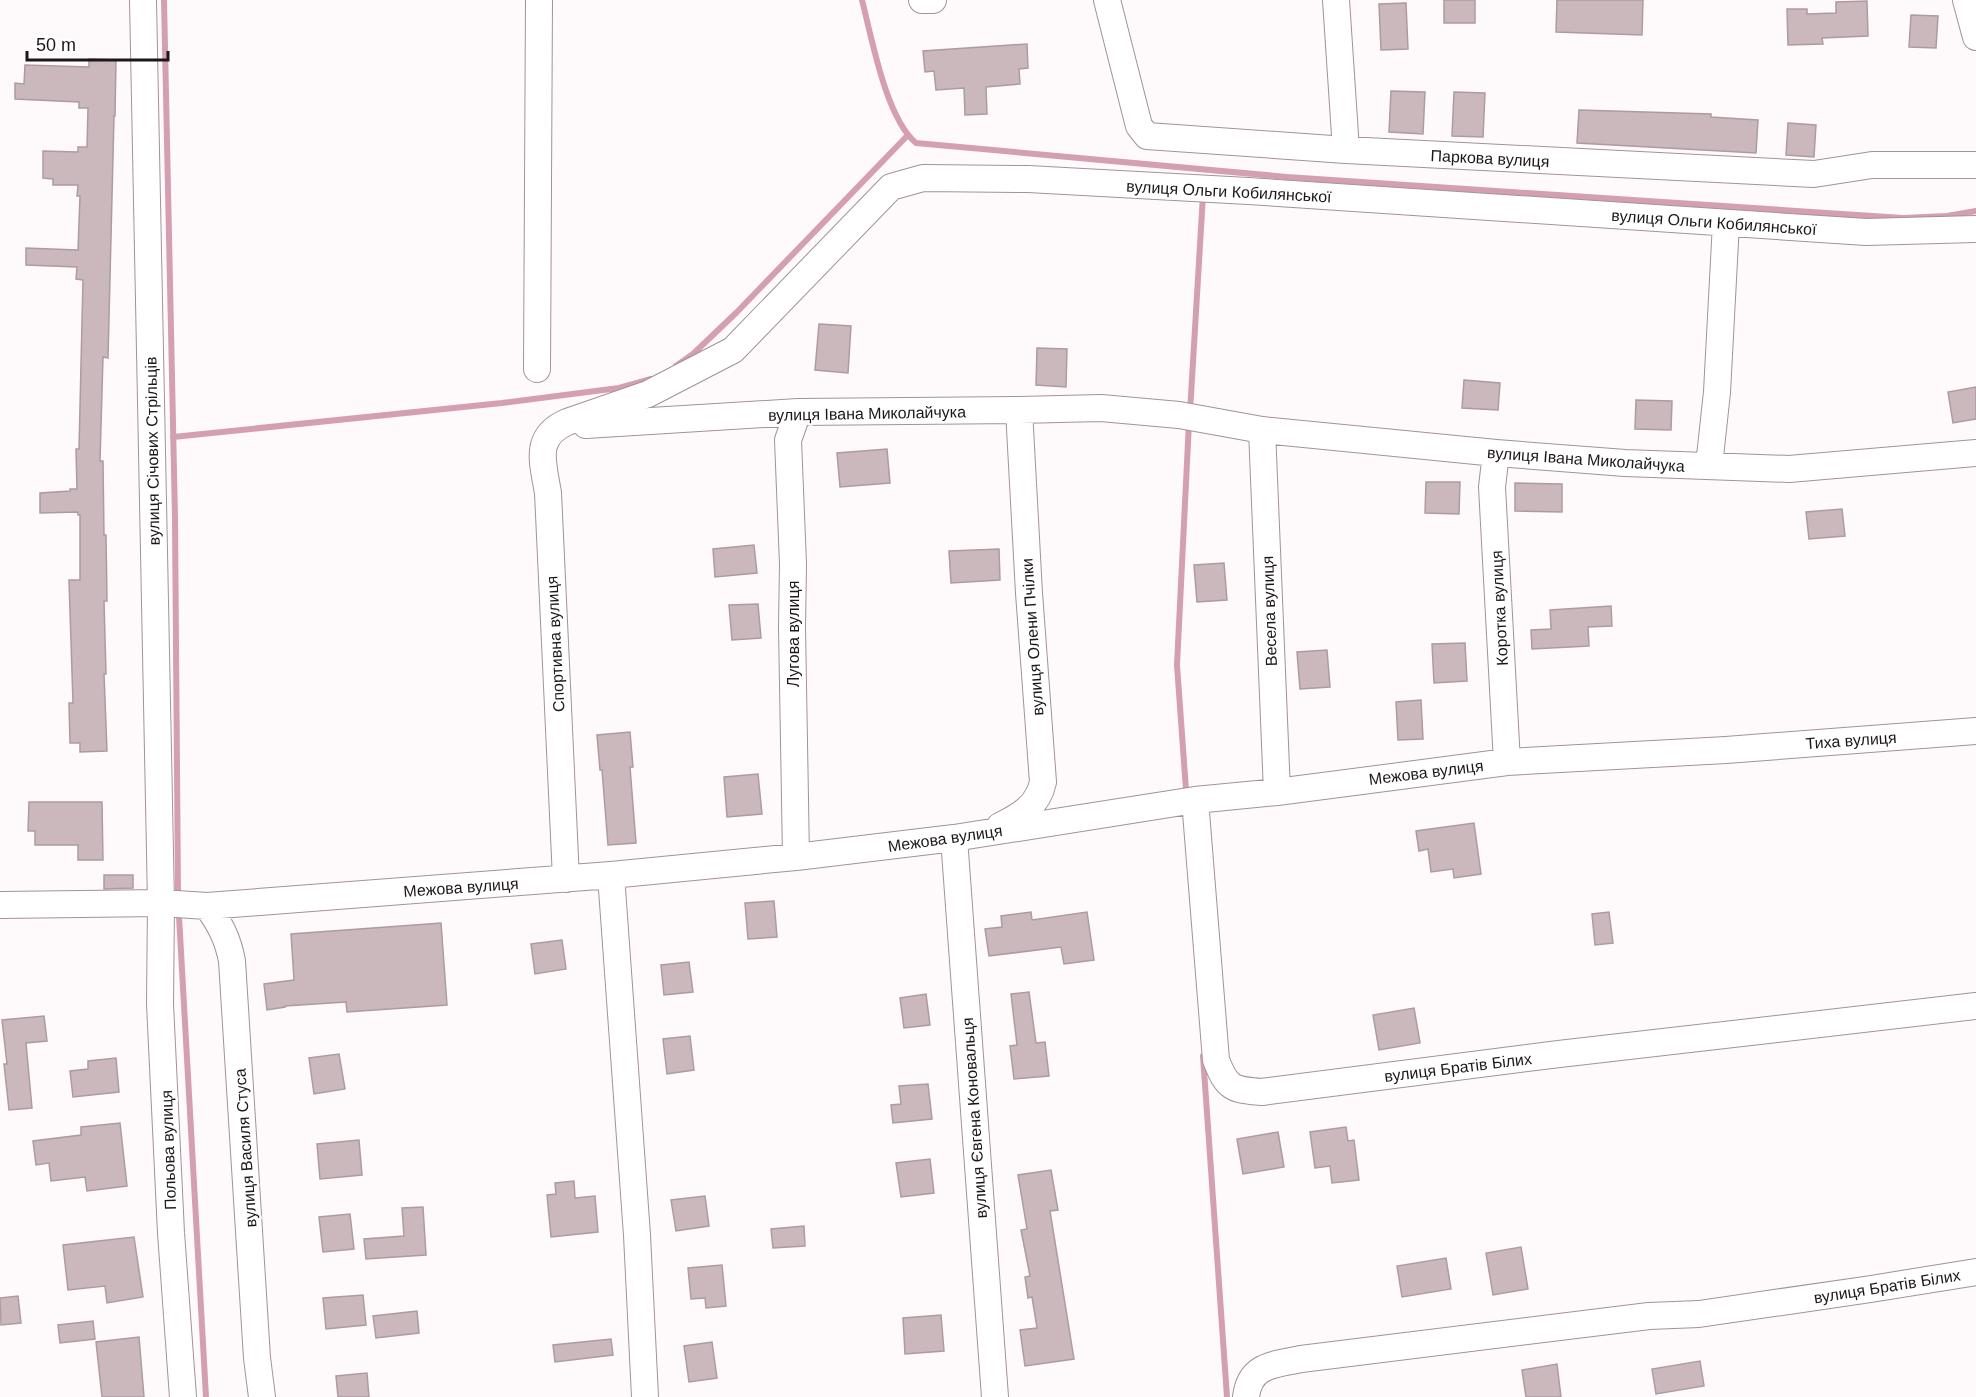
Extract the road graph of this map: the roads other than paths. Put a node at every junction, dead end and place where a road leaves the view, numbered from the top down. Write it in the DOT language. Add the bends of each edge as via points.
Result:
graph roads {
  1 [pos="143,0"];
  2 [pos="539,0"];
  3 [pos="922,0"];
  4 [pos="933,0"];
  5 [pos="1107,0"];
  6 [pos="1336,0"];
  7 [pos="1966,0"];
  8 [pos="1976,37"];
  9 [pos="1346,150"];
  10 [pos="1976,165"];
  11 [pos="1726,223"];
  12 [pos="1976,229"];
  13 [pos="537,369"];
  14 [pos="1019,410"];
  15 [pos="798,412"];
  16 [pos="562,425"];
  17 [pos="1262,430"];
  18 [pos="1496,453"];
  19 [pos="1976,453"];
  20 [pos="1709,466"];
  21 [pos="1976,731"];
  22 [pos="1726,750"];
  23 [pos="1507,762"];
  24 [pos="1276,792"];
  25 [pos="1195,800"];
  26 [pos="986,834"];
  27 [pos="954,838"];
  28 [pos="796,857"];
  29 [pos="611,876"];
  30 [pos="566,879"];
  31 [pos="160,903"];
  32 [pos="0,905"];
  33 [pos="207,906"];
  34 [pos="1976,1006"];
  35 [pos="1976,1272"];
  36 [pos="183,1397"];
  37 [pos="262,1397"];
  38 [pos="645,1397"];
  39 [pos="994,1397"];
  40 [pos="1246,1397"];
  1 -- 31 [label="street, вулиця Січових Стрільців"];
  2 -- 13 [label="street"];
  3 -- 4 [label="street"];
  5 -- 9 [label="street, Паркова вулиця" via="1139,126 1147,135"];
  6 -- 9 [label="street"];
  7 -- 8 [label="street"];
  9 -- 10 [label="street, Паркова вулиця" via="1814,174 1872,165"];
  11 -- 12 [label="street, вулиця Ольги Кобилянської" via="1866,232"];
  11 -- 16 [label="street, вулиця Ольги Кобилянської" via="1192,188 923,178 891,187 733,350 648,394"];
  11 -- 20 [label="street"];
  14 -- 15 [label="street, вулиця Івана Миколайчука"];
  14 -- 17 [label="street, вулиця Івана Миколайчука" via="1101,408"];
  14 -- 26 [label="street, вулиця Олени Пчілки" via="1043,782 1035,803"];
  15 -- 16 [label="street, вулиця Івана Миколайчука"];
  15 -- 28 [label="street, Лугова вулиця" via="789,440"];
  16 -- 30 [label="street, Спортивна вулиця" via="548,434 543,457 548,493"];
  17 -- 18 [label="street, вулиця Івана Миколайчука"];
  17 -- 24 [label="street, Весела вулиця"];
  18 -- 20 [label="street, вулиця Івана Миколайчука"];
  18 -- 23 [label="street, Коротка вулиця" via="1492,488"];
  19 -- 20 [label="street, вулиця Івана Миколайчука" via="1789,469"];
  21 -- 22 [label="street, Тиха вулиця"];
  22 -- 23 [label="street, Межова вулиця"];
  23 -- 24 [label="street, Межова вулиця"];
  24 -- 25 [label="street, Межова вулиця"];
  25 -- 26 [label="street, Межова вулиця"];
  25 -- 34 [label="street, вулиця Братів Білих" via="1216,1060 1224,1080 1239,1091 1262,1092"];
  26 -- 27 [label="street, Межова вулиця"];
  27 -- 28 [label="street, Межова вулиця"];
  27 -- 39 [label="street, вулиця Євгена Коновальця"];
  28 -- 29 [label="street, Межова вулиця"];
  29 -- 30 [label="street, Межова вулиця"];
  29 -- 38 [label="street"];
  30 -- 33 [label="street, Межова вулиця"];
  31 -- 32 [label="street, Межова вулиця"];
  31 -- 33 [label="street, Межова вулиця"];
  31 -- 36 [label="street, Польова вулиця" via="160,1004"];
  33 -- 37 [label="street, вулиця Василя Стуса" via="228,939 232,961"];
  35 -- 40 [label="street, вулиця Братів Білих" via="1699,1314 1649,1316 1301,1359 1263,1367 1248,1384"];
}
